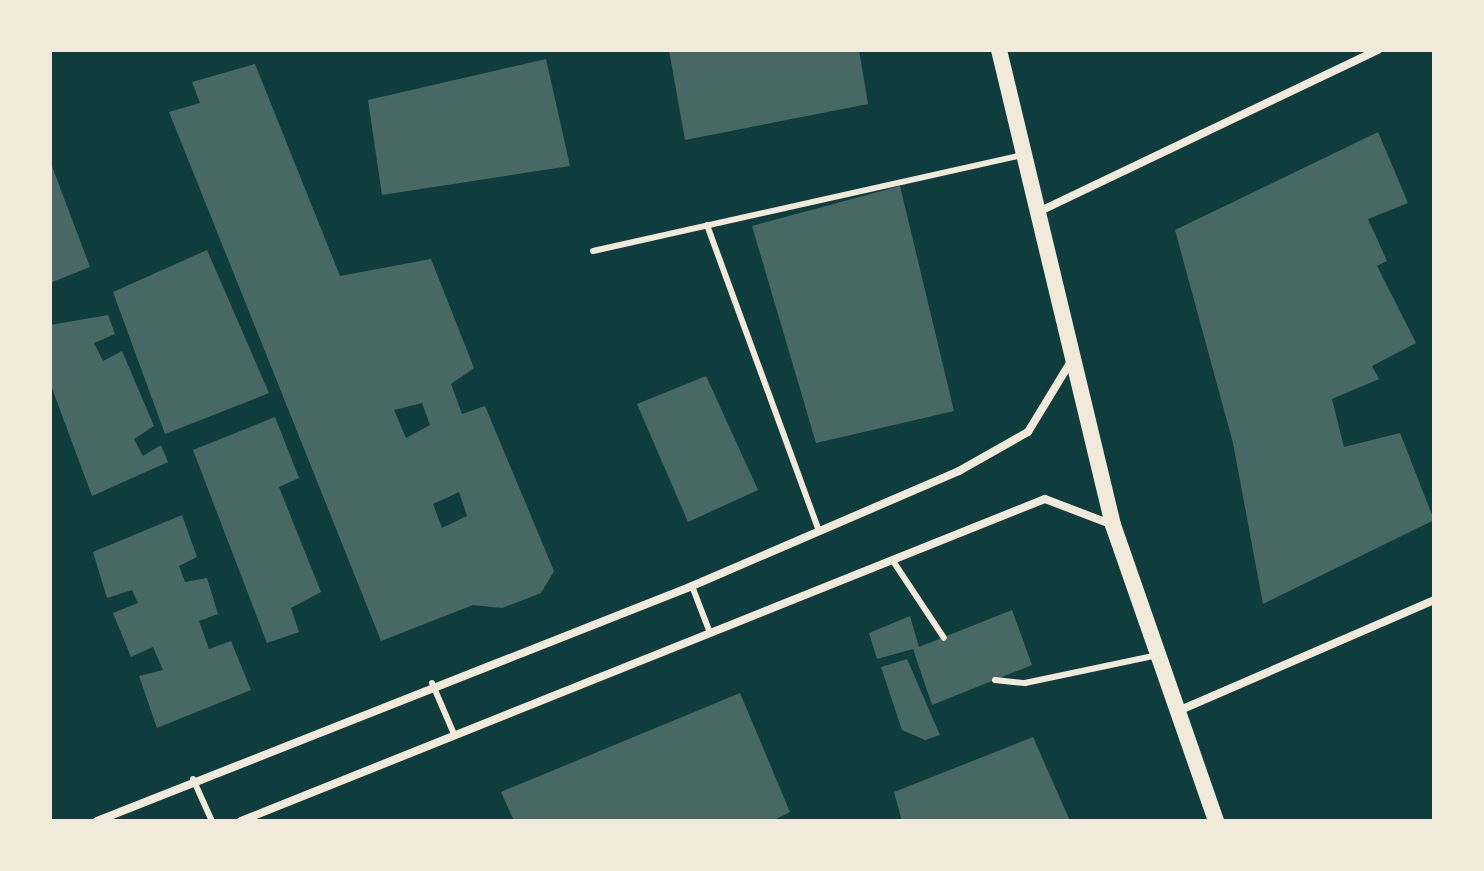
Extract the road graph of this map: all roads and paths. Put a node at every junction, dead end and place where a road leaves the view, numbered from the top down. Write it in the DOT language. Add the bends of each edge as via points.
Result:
graph roads {
  1 [pos="999,50"];
  2 [pos="1378,50"];
  3 [pos="1022,155"];
  4 [pos="1035,214"];
  5 [pos="707,225"];
  6 [pos="593,251"];
  7 [pos="1070,363"];
  8 [pos="1113,525"];
  9 [pos="819,531"];
  10 [pos="893,561"];
  11 [pos="692,586"];
  12 [pos="1434,600"];
  13 [pos="710,633"];
  14 [pos="944,638"];
  15 [pos="1153,656"];
  16 [pos="995,680"];
  17 [pos="432,683"];
  18 [pos="1174,713"];
  19 [pos="454,734"];
  20 [pos="193,779"];
  21 [pos="97,821"];
  22 [pos="212,821"];
  23 [pos="241,821"];
  24 [pos="1216,821"];
  1 -- 3 [label="main road"];
  2 -- 4 [label="street"];
  3 -- 4 [label="main road"];
  3 -- 5 [label="lane"];
  4 -- 7 [label="main road"];
  5 -- 6 [label="lane"];
  5 -- 9 [label="lane"];
  7 -- 8 [label="main road"];
  7 -- 9 [label="street" via="1028,432 959,471"];
  8 -- 10 [label="street" via="1045,499"];
  8 -- 15 [label="main road"];
  9 -- 11 [label="street"];
  10 -- 13 [label="street"];
  10 -- 14 [label="lane"];
  11 -- 13 [label="lane"];
  11 -- 17 [label="street"];
  12 -- 18 [label="street"];
  13 -- 19 [label="street"];
  15 -- 16 [label="lane" via="1025,683"];
  15 -- 18 [label="main road"];
  17 -- 19 [label="lane"];
  17 -- 20 [label="street"];
  18 -- 24 [label="main road"];
  19 -- 23 [label="street"];
  20 -- 21 [label="street"];
  20 -- 22 [label="lane"];
}
